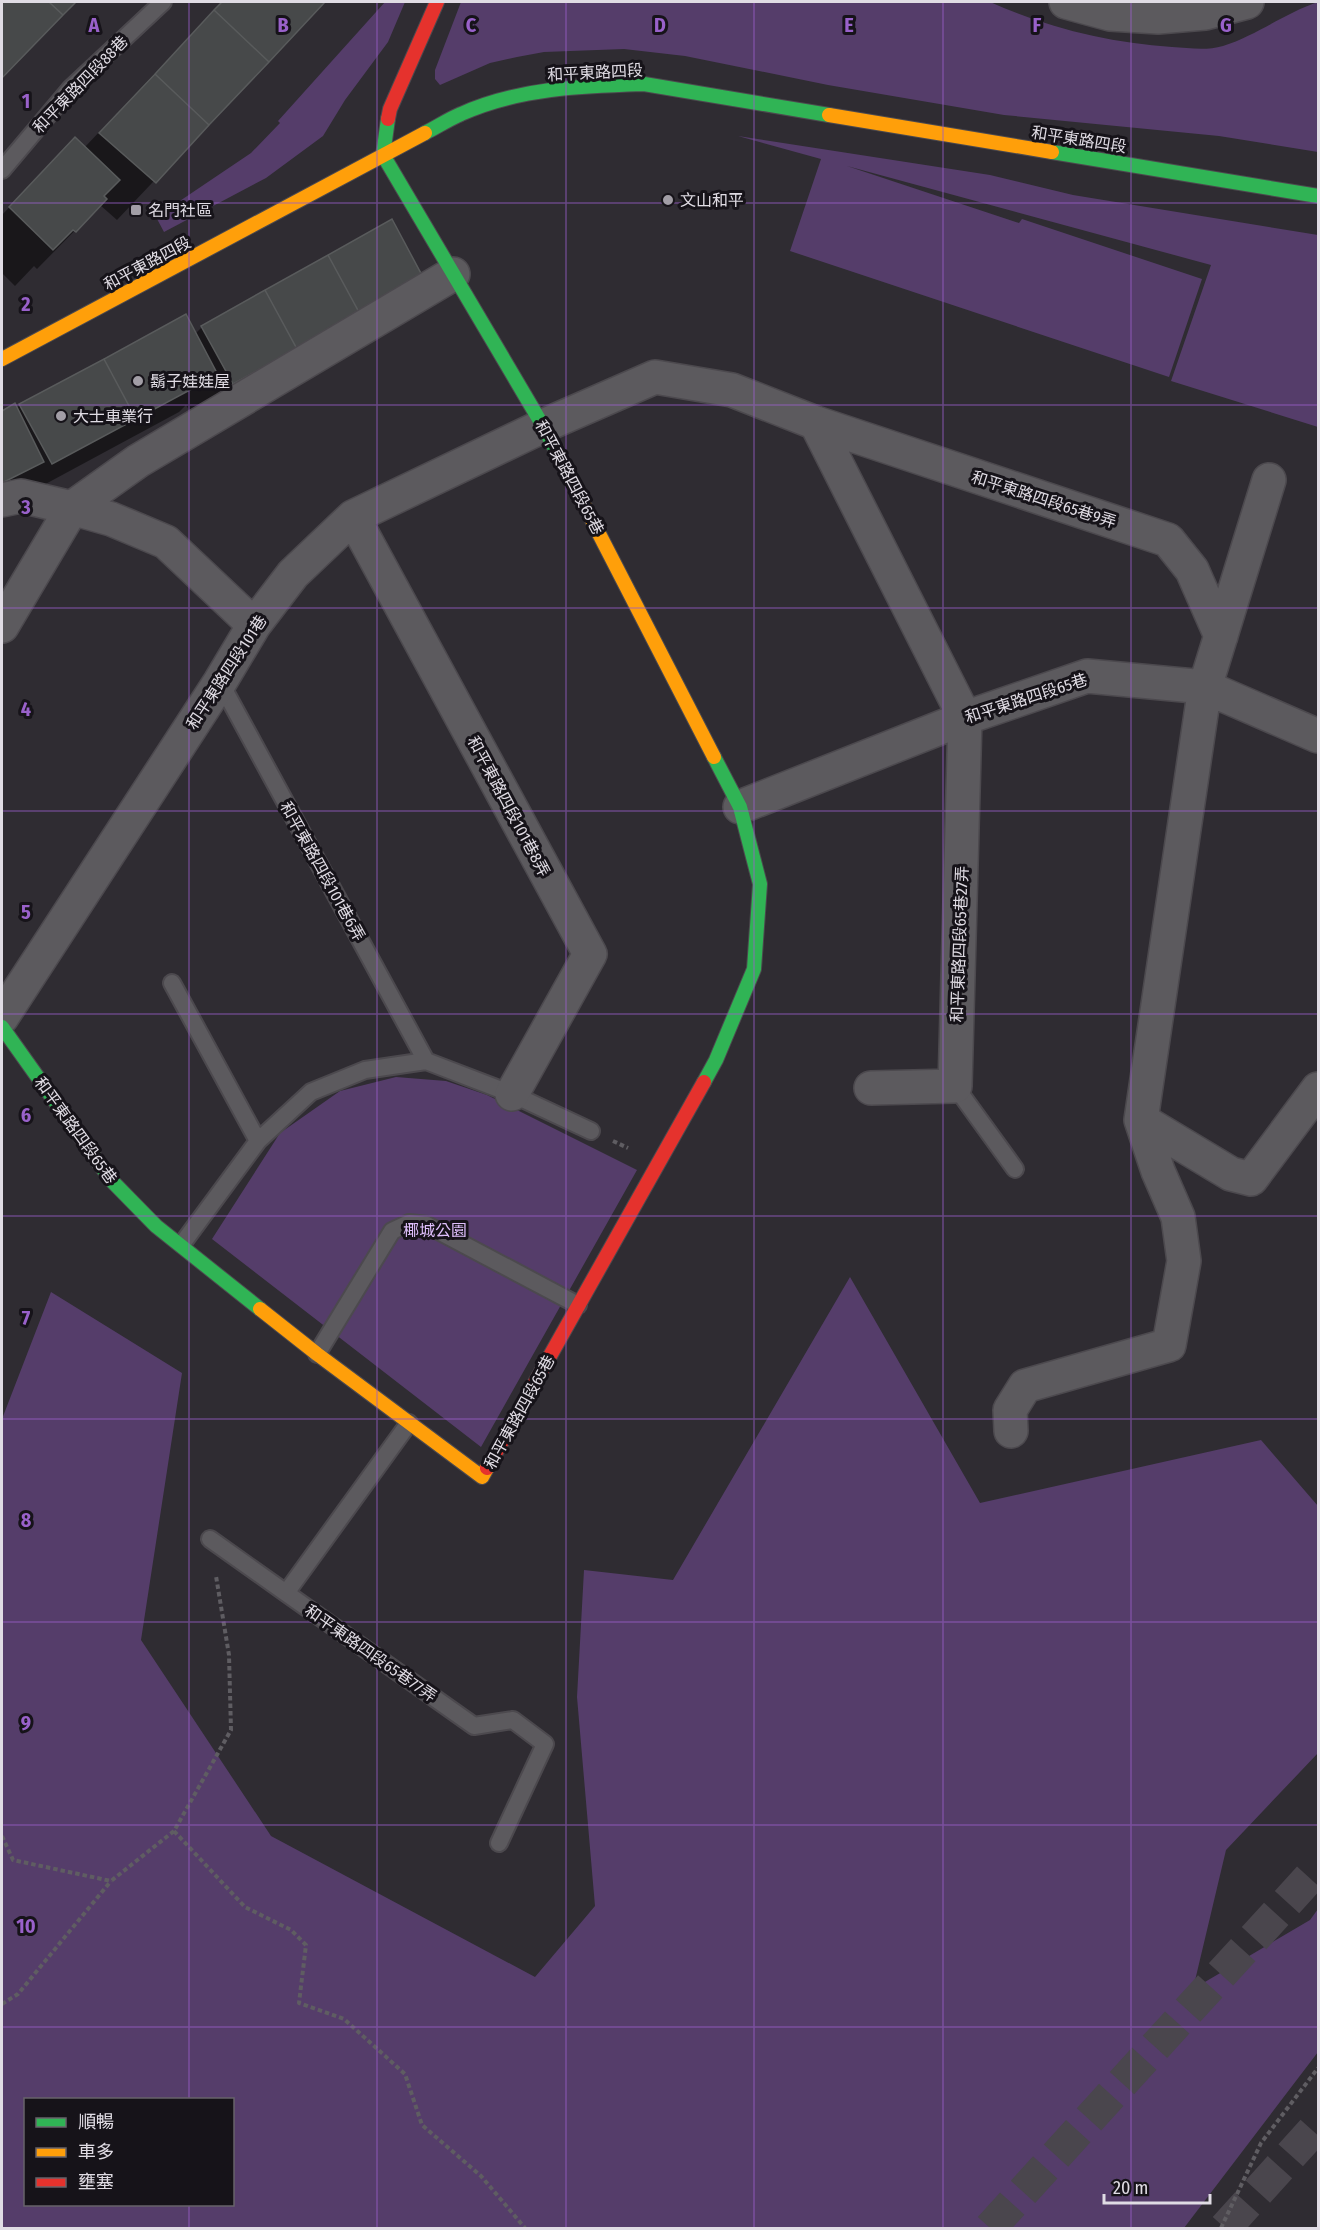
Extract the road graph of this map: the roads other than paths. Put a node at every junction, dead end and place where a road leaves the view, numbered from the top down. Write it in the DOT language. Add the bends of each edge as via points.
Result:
graph roads {
  1 [pos="163,2"];
  2 [pos="437,2"];
  3 [pos="1066,2"];
  4 [pos="1247,2"];
  5 [pos="383,155"];
  6 [pos="2,170"];
  7 [pos="1318,196"];
  8 [pos="453,274"];
  9 [pos="2,359"];
  10 [pos="816,423"];
  11 [pos="543,426"];
  12 [pos="1269,480"];
  13 [pos="2,500"];
  14 [pos="72,508"];
  15 [pos="353,517"];
  16 [pos="254,625"];
  17 [pos="2,626"];
  18 [pos="1221,636"];
  19 [pos="220,682"];
  20 [pos="1205,687"];
  21 [pos="965,718"];
  22 [pos="1318,736"];
  23 [pos="740,807"];
  24 [pos="172,983"];
  25 [pos="2,1017"];
  26 [pos="2,1027"];
  27 [pos="426,1061"];
  28 [pos="955,1086"];
  29 [pos="871,1089"];
  30 [pos="1318,1089"];
  31 [pos="512,1094"];
  32 [pos="1141,1120"];
  33 [pos="591,1131"];
  34 [pos="258,1141"];
  35 [pos="1015,1169"];
  36 [pos="182,1244"];
  37 [pos="578,1305"];
  38 [pos="317,1354"];
  39 [pos="409,1423"];
  40 [pos="1011,1431"];
  41 [pos="210,1539"];
  42 [pos="286,1593"];
  43 [pos="499,1843"];
  1 -- 6 [label="lane, 和平東路四段88巷" via="71,88"];
  2 -- 5 [label="street" via="390,109"];
  3 -- 4 [label="street" via="1110,14 1158,17 1205,13"];
  5 -- 7 [label="street, 和平東路四段" via="481,105 549,89 644,84"];
  5 -- 8 [label="street, 和平東路四段65巷"];
  5 -- 9 [label="street, 和平東路四段"];
  8 -- 11 [label="street, 和平東路四段65巷"];
  8 -- 14 [label="street" via="138,460"];
  10 -- 11 [label="street, 和平東路四段65巷9弄" via="732,390 655,377"];
  10 -- 18 [label="street, 和平東路四段65巷9弄" via="1168,540 1192,570"];
  10 -- 21 [label="street"];
  11 -- 15 [label="street, 和平東路四段101巷"];
  11 -- 23 [label="street, 和平東路四段65巷"];
  12 -- 18 [label="street"];
  13 -- 14 [label="street" via="21,496"];
  14 -- 16 [label="street" via="166,542"];
  14 -- 17 [label="street"];
  15 -- 16 [label="street, 和平東路四段101巷" via="293,574"];
  15 -- 31 [label="street, 和平東路四段101巷8弄" via="590,954"];
  16 -- 19 [label="street, 和平東路四段101巷"];
  18 -- 20 [label="street"];
  19 -- 25 [label="street, 和平東路四段101巷"];
  19 -- 27 [label="lane, 和平東路四段101巷6弄"];
  20 -- 21 [label="street, 和平東路四段65巷" via="1087,676"];
  20 -- 22 [label="street, 和平東路四段65巷"];
  20 -- 32 [label="street"];
  21 -- 23 [label="street, 和平東路四段65巷"];
  21 -- 28 [label="street, 和平東路四段65巷27弄"];
  23 -- 37 [label="street, 和平東路四段65巷" via="760,884 754,969 716,1060"];
  24 -- 34 [label="lane"];
  26 -- 36 [label="street, 和平東路四段65巷" via="111,1180 156,1226"];
  27 -- 31 [label="lane"];
  27 -- 34 [label="lane" via="365,1070 311,1092"];
  28 -- 29 [label="street"];
  28 -- 35 [label="lane"];
  30 -- 32 [label="street" via="1251,1179 1231,1174"];
  31 -- 33 [label="lane"];
  32 -- 40 [label="street" via="1178,1217 1184,1262 1169,1345 1025,1386 1010,1410"];
  34 -- 36 [label="lane"];
  36 -- 38 [label="street, 和平東路四段65巷"];
  37 -- 38 [label="lane" via="427,1225 409,1223 392,1231"];
  37 -- 39 [label="street, 和平東路四段65巷" via="482,1477"];
  38 -- 39 [label="street, 和平東路四段65巷"];
  39 -- 42 [label="lane"];
  41 -- 42 [label="lane"];
  42 -- 43 [label="lane, 和平東路四段65巷77弄" via="474,1726 513,1720 545,1744"];
}
